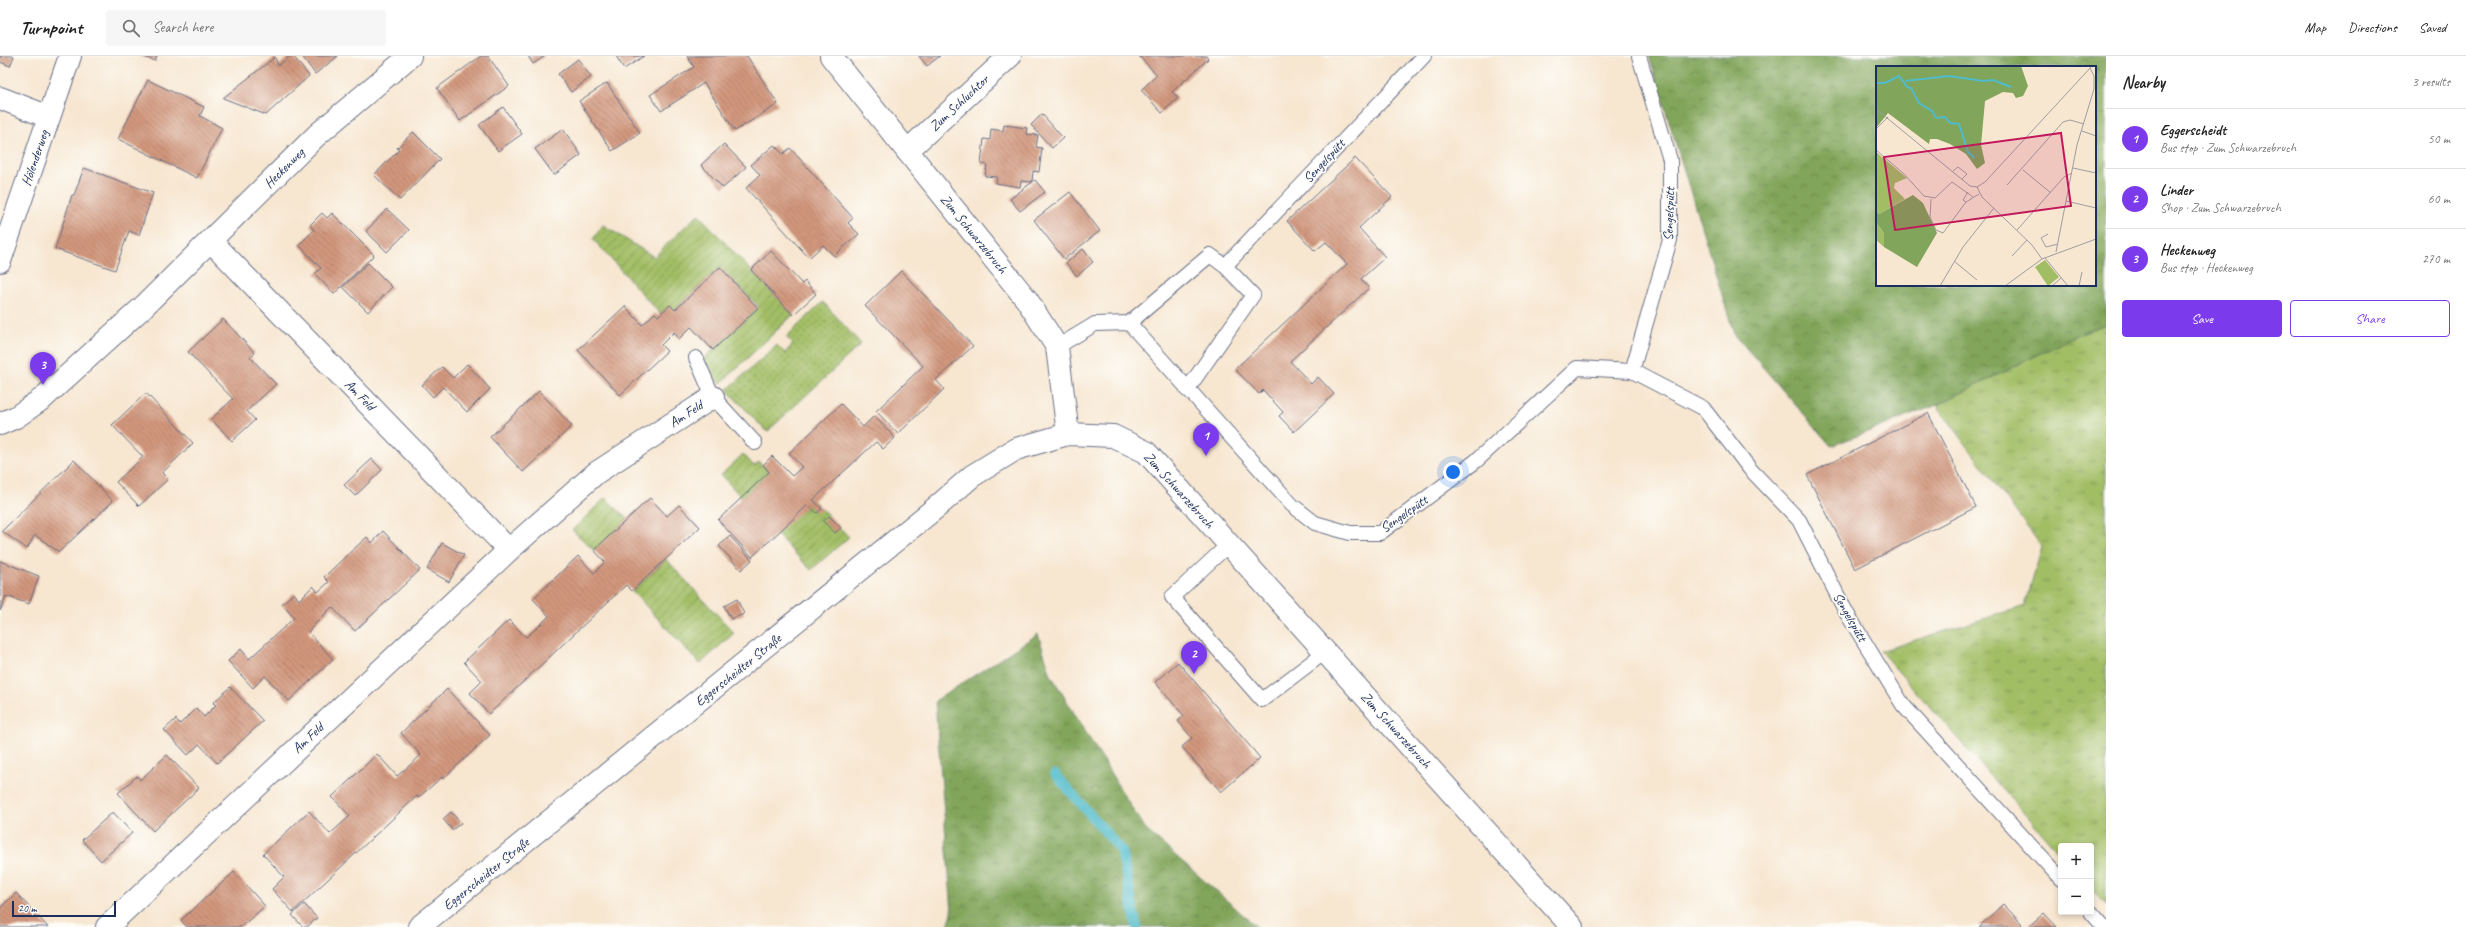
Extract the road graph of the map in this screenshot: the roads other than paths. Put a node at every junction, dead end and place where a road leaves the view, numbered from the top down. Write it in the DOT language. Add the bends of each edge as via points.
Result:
graph roads {
  1 [pos="70,56"];
  2 [pos="410,56"];
  3 [pos="831,56"];
  4 [pos="1010,56"];
  5 [pos="1424,56"];
  6 [pos="1639,56"];
  7 [pos="0,98"];
  8 [pos="49,117"];
  9 [pos="907,151"];
  10 [pos="212,241"];
  11 [pos="0,261"];
  12 [pos="1225,266"];
  13 [pos="1129,323"];
  14 [pos="1057,347"];
  15 [pos="696,358"];
  16 [pos="1632,371"];
  17 [pos="1187,390"];
  18 [pos="713,397"];
  19 [pos="0,424"];
  20 [pos="1068,434"];
  21 [pos="755,443"];
  22 [pos="1228,545"];
  23 [pos="509,550"];
  24 [pos="1325,652"];
  25 [pos="2058,876"];
  26 [pos="2094,915"];
  27 [pos="107,927"];
  28 [pos="419,927"];
  29 [pos="1572,927"];
  30 [pos="2104,927"];
  1 -- 8 [label="street, Hölenderweg"];
  2 -- 10 [label="street, Heckenweg" via="317,135"];
  3 -- 9 [label="street, Zum Schwarzebruch"];
  4 -- 9 [label="street, Zum Schluchtor"];
  5 -- 12 [label="lane, Sengelspütt"];
  6 -- 16 [label="lane, Sengelspütt" via="1670,160 1670,240"];
  7 -- 8 [label="street"];
  8 -- 11 [label="street, Hölenderweg"];
  9 -- 14 [label="street, Zum Schwarzebruch" via="1027,300"];
  10 -- 19 [label="street, Heckenweg" via="42,399 16,417"];
  10 -- 23 [label="street, Am Feld"];
  12 -- 13 [label="lane" via="1210,255"];
  12 -- 17 [label="lane" via="1253,295"];
  13 -- 14 [label="lane" via="1095,324"];
  13 -- 17 [label="lane, Sengelspütt"];
  14 -- 20 [label="street, Zum Schwarzebruch"];
  15 -- 18 [label="lane"];
  16 -- 17 [label="lane, Sengelspütt" via="1577,368 1476,461 1380,533 1350,533 1315,523 1292,505"];
  16 -- 25 [label="lane, Sengelspütt" via="1703,408 1750,469 1798,520 1846,612 1903,704"];
  18 -- 21 [label="lane"];
  18 -- 23 [label="street, Am Feld" via="596,473"];
  20 -- 22 [label="street, Zum Schwarzebruch" via="1113,436 1146,452"];
  20 -- 28 [label="street, Eggerscheidter Straße" via="1016,449 972,476 690,709"];
  22 -- 24 [label="street, Zum Schwarzebruch"];
  22 -- 24 [label="lane" via="1172,597 1262,700"];
  23 -- 27 [label="street, Am Feld"];
  24 -- 29 [label="street, Zum Schwarzebruch"];
  26 -- 30 [label="lane"];
}
